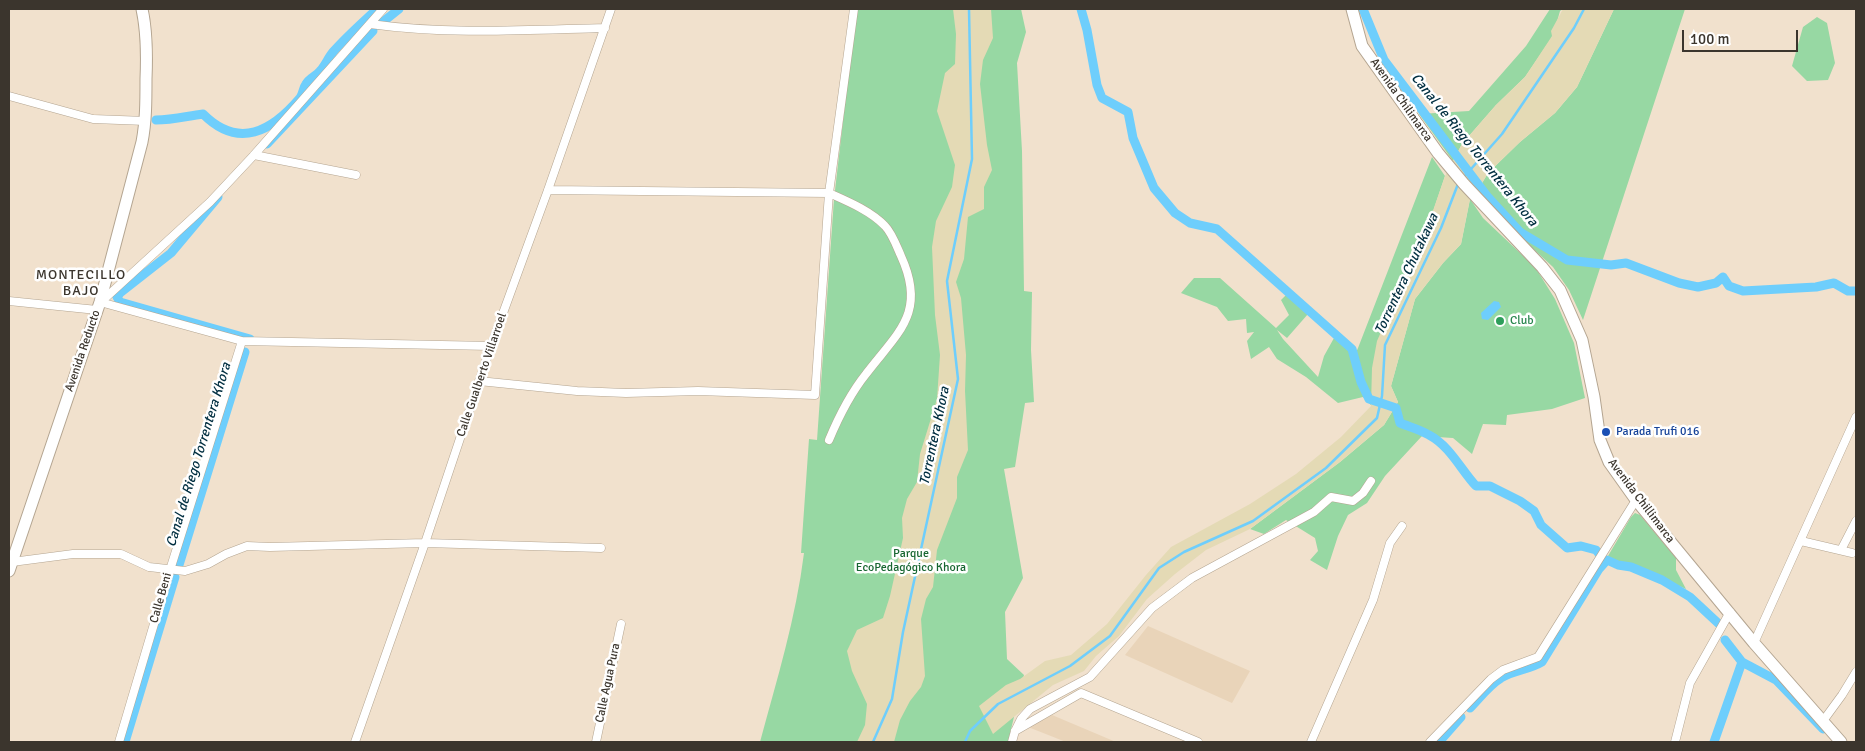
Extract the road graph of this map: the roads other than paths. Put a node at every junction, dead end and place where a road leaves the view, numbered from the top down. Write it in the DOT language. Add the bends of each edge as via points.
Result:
graph roads {
  1 [pos="142,9"];
  2 [pos="383,9"];
  3 [pos="611,9"];
  4 [pos="854,9"];
  5 [pos="1352,9"];
  6 [pos="370,24"];
  7 [pos="605,28"];
  8 [pos="9,96"];
  9 [pos="146,121"];
  10 [pos="254,155"];
  11 [pos="356,175"];
  12 [pos="1464,184"];
  13 [pos="548,190"];
  14 [pos="829,193"];
  15 [pos="9,302"];
  16 [pos="99,306"];
  17 [pos="242,341"];
  18 [pos="491,346"];
  19 [pos="479,381"];
  20 [pos="1856,417"];
  21 [pos="829,440"];
  22 [pos="1371,482"];
  23 [pos="1636,500"];
  24 [pos="1856,520"];
  25 [pos="1402,526"];
  26 [pos="1801,540"];
  27 [pos="425,543"];
  28 [pos="601,548"];
  29 [pos="1841,550"];
  30 [pos="1852,552"];
  31 [pos="10,566"];
  32 [pos="170,570"];
  33 [pos="1730,612"];
  34 [pos="621,624"];
  35 [pos="1754,643"];
  36 [pos="1856,672"];
  37 [pos="1824,721"];
  38 [pos="1015,730"];
  39 [pos="119,742"];
  40 [pos="355,742"];
  41 [pos="596,742"];
  42 [pos="1012,742"];
  43 [pos="1198,742"];
  44 [pos="1311,742"];
  45 [pos="1430,742"];
  46 [pos="1675,742"];
  47 [pos="1841,742"];
  1 -- 9 [label="street, Avenida Reducto" via="146,24"];
  2 -- 6 [label="street"];
  3 -- 7 [label="street, Calle Gualberto Villarroel"];
  4 -- 14 [label="street"];
  5 -- 12 [label="street, Avenida Chilimarca" via="1362,46"];
  6 -- 7 [label="street" via="481,32"];
  6 -- 10 [label="street"];
  7 -- 13 [label="street, Calle Gualberto Villarroel"];
  8 -- 9 [label="street" via="93,119"];
  9 -- 16 [label="street, Avenida Reducto"];
  10 -- 11 [label="street"];
  10 -- 16 [label="street" via="210,202"];
  12 -- 23 [label="street, Avenida Chillimarca" via="1560,290 1582,340 1600,440 1609,462"];
  13 -- 14 [label="street"];
  13 -- 18 [label="street, Calle Gualberto Villarroel"];
  14 -- 19 [label="street" via="815,396 698,391 577,391"];
  14 -- 21 [label="street" via="858,207 885,226 909,275 912,301 904,324 842,407"];
  15 -- 16 [label="street"];
  16 -- 17 [label="street"];
  16 -- 31 [label="street, Avenida Reducto"];
  17 -- 18 [label="street"];
  17 -- 32 [label="street, Calle Beni"];
  18 -- 19 [label="street, Calle Gualberto Villarroel"];
  19 -- 27 [label="street, Calle Gualberto Villarroel"];
  20 -- 26 [label="street"];
  22 -- 38 [label="street" via="1353,501 1331,497 1314,512 1192,578 1152,608 1090,677 1030,708"];
  23 -- 33 [label="street, Avenida Chillimarca"];
  23 -- 45 [label="street" via="1538,657 1503,670"];
  24 -- 29 [label="street"];
  25 -- 44 [label="street" via="1390,544 1373,600"];
  26 -- 29 [label="street"];
  26 -- 35 [label="street"];
  27 -- 28 [label="street"];
  27 -- 32 [label="street" via="247,546 208,564 185,571"];
  27 -- 40 [label="street, Calle Gualberto Villarroel"];
  29 -- 30 [label="street"];
  31 -- 32 [label="street" via="96,553 121,554 149,567"];
  32 -- 39 [label="street, Calle Beni"];
  33 -- 35 [label="street, Avenida Chillimarca"];
  33 -- 46 [label="street" via="1690,683"];
  34 -- 41 [label="street, Calle Agua Pura"];
  35 -- 37 [label="street, Avenida Chillimarca"];
  36 -- 37 [label="street"];
  37 -- 47 [label="street, Avenida Chillimarca"];
  38 -- 42 [label="street"];
  38 -- 43 [label="street" via="1081,693"];
}
